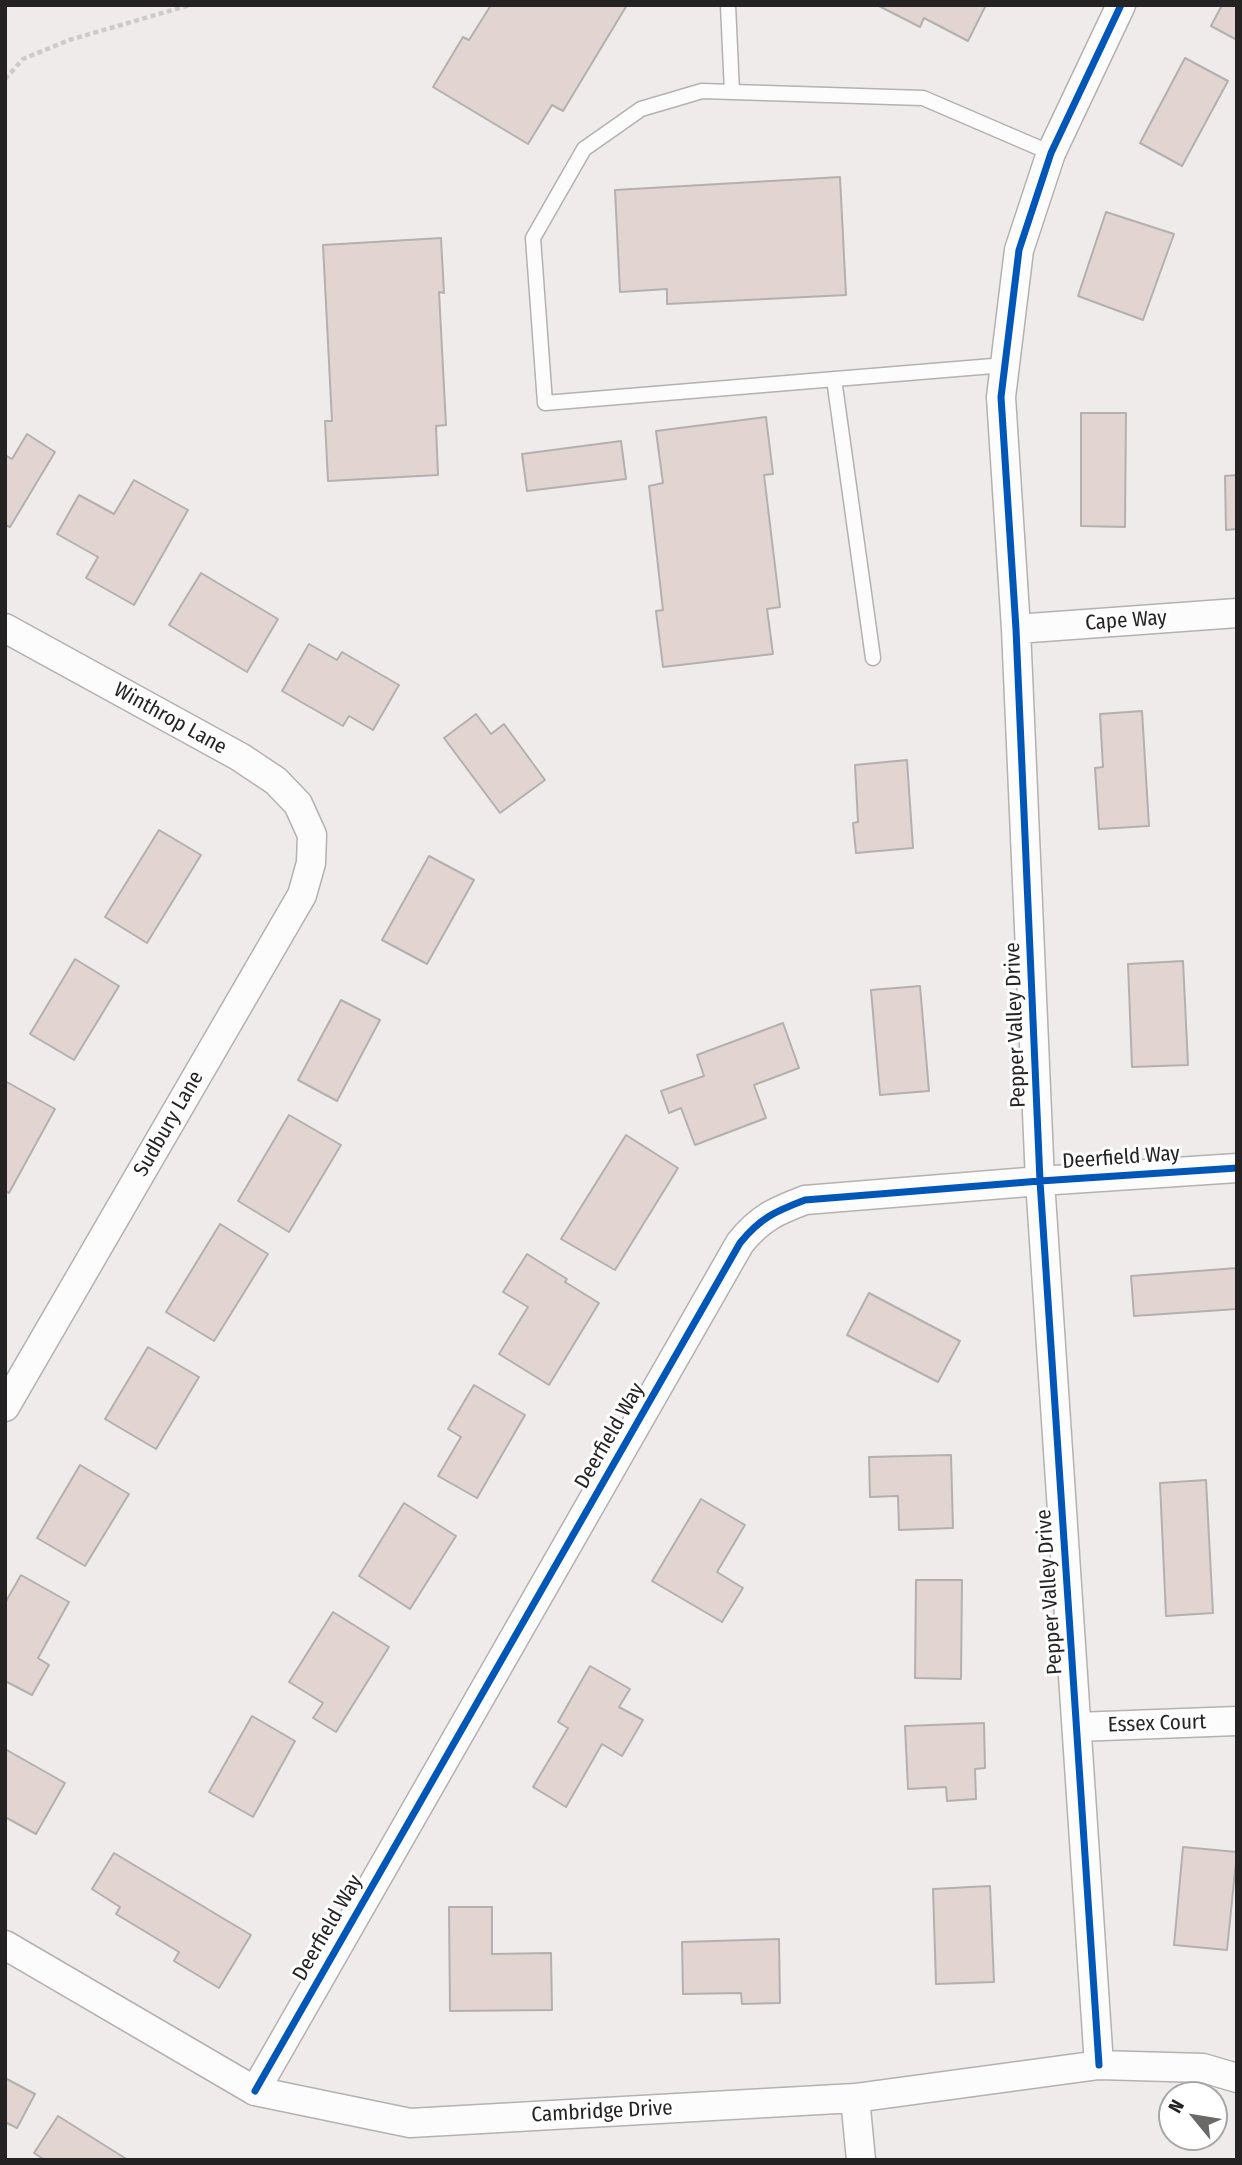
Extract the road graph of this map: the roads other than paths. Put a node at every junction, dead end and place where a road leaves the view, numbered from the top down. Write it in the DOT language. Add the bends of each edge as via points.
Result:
graph roads {
  1 [pos="728,5"];
  2 [pos="1121,5"];
  3 [pos="732,92"];
  4 [pos="1051,153"];
  5 [pos="1005,365"];
  6 [pos="834,379"];
  7 [pos="1237,613"];
  8 [pos="5,628"];
  9 [pos="1016,629"];
  10 [pos="873,658"];
  11 [pos="312,835"];
  12 [pos="1237,1168"];
  13 [pos="1040,1181"];
  14 [pos="5,1407"];
  15 [pos="1237,1721"];
  16 [pos="1076,1727"];
  17 [pos="5,1945"];
  18 [pos="1099,2065"];
  19 [pos="1237,2078"];
  20 [pos="255,2091"];
  21 [pos="855,2098"];
  22 [pos="861,2160"];
  1 -- 3 [label="lane"];
  2 -- 4 [label="street, Pepper Valley Drive"];
  3 -- 4 [label="lane" via="923,98"];
  3 -- 6 [label="lane" via="702,91 641,108 584,149 533,238 545,403"];
  4 -- 5 [label="street, Pepper Valley Drive" via="1019,250"];
  5 -- 6 [label="lane"];
  5 -- 9 [label="street, Pepper Valley Drive" via="1001,397"];
  6 -- 10 [label="lane"];
  7 -- 9 [label="street, Cape Way"];
  8 -- 11 [label="street, Winthrop Lane" via="276,781 298,804"];
  9 -- 13 [label="street, Pepper Valley Drive"];
  11 -- 14 [label="street, Sudbury Lane" via="311,863 302,895"];
  12 -- 13 [label="street, Deerfield Way"];
  13 -- 16 [label="street, Pepper Valley Drive"];
  13 -- 20 [label="street, Deerfield Way" via="805,1200 773,1212 753,1226"];
  15 -- 16 [label="street, Essex Court"];
  16 -- 18 [label="street, Pepper Valley Drive"];
  17 -- 20 [label="street, Cambridge Drive"];
  18 -- 19 [label="street, Cambridge Drive" via="1203,2068"];
  18 -- 21 [label="street, Cambridge Drive"];
  20 -- 21 [label="street, Cambridge Drive" via="410,2123"];
  21 -- 22 [label="street"];
}
